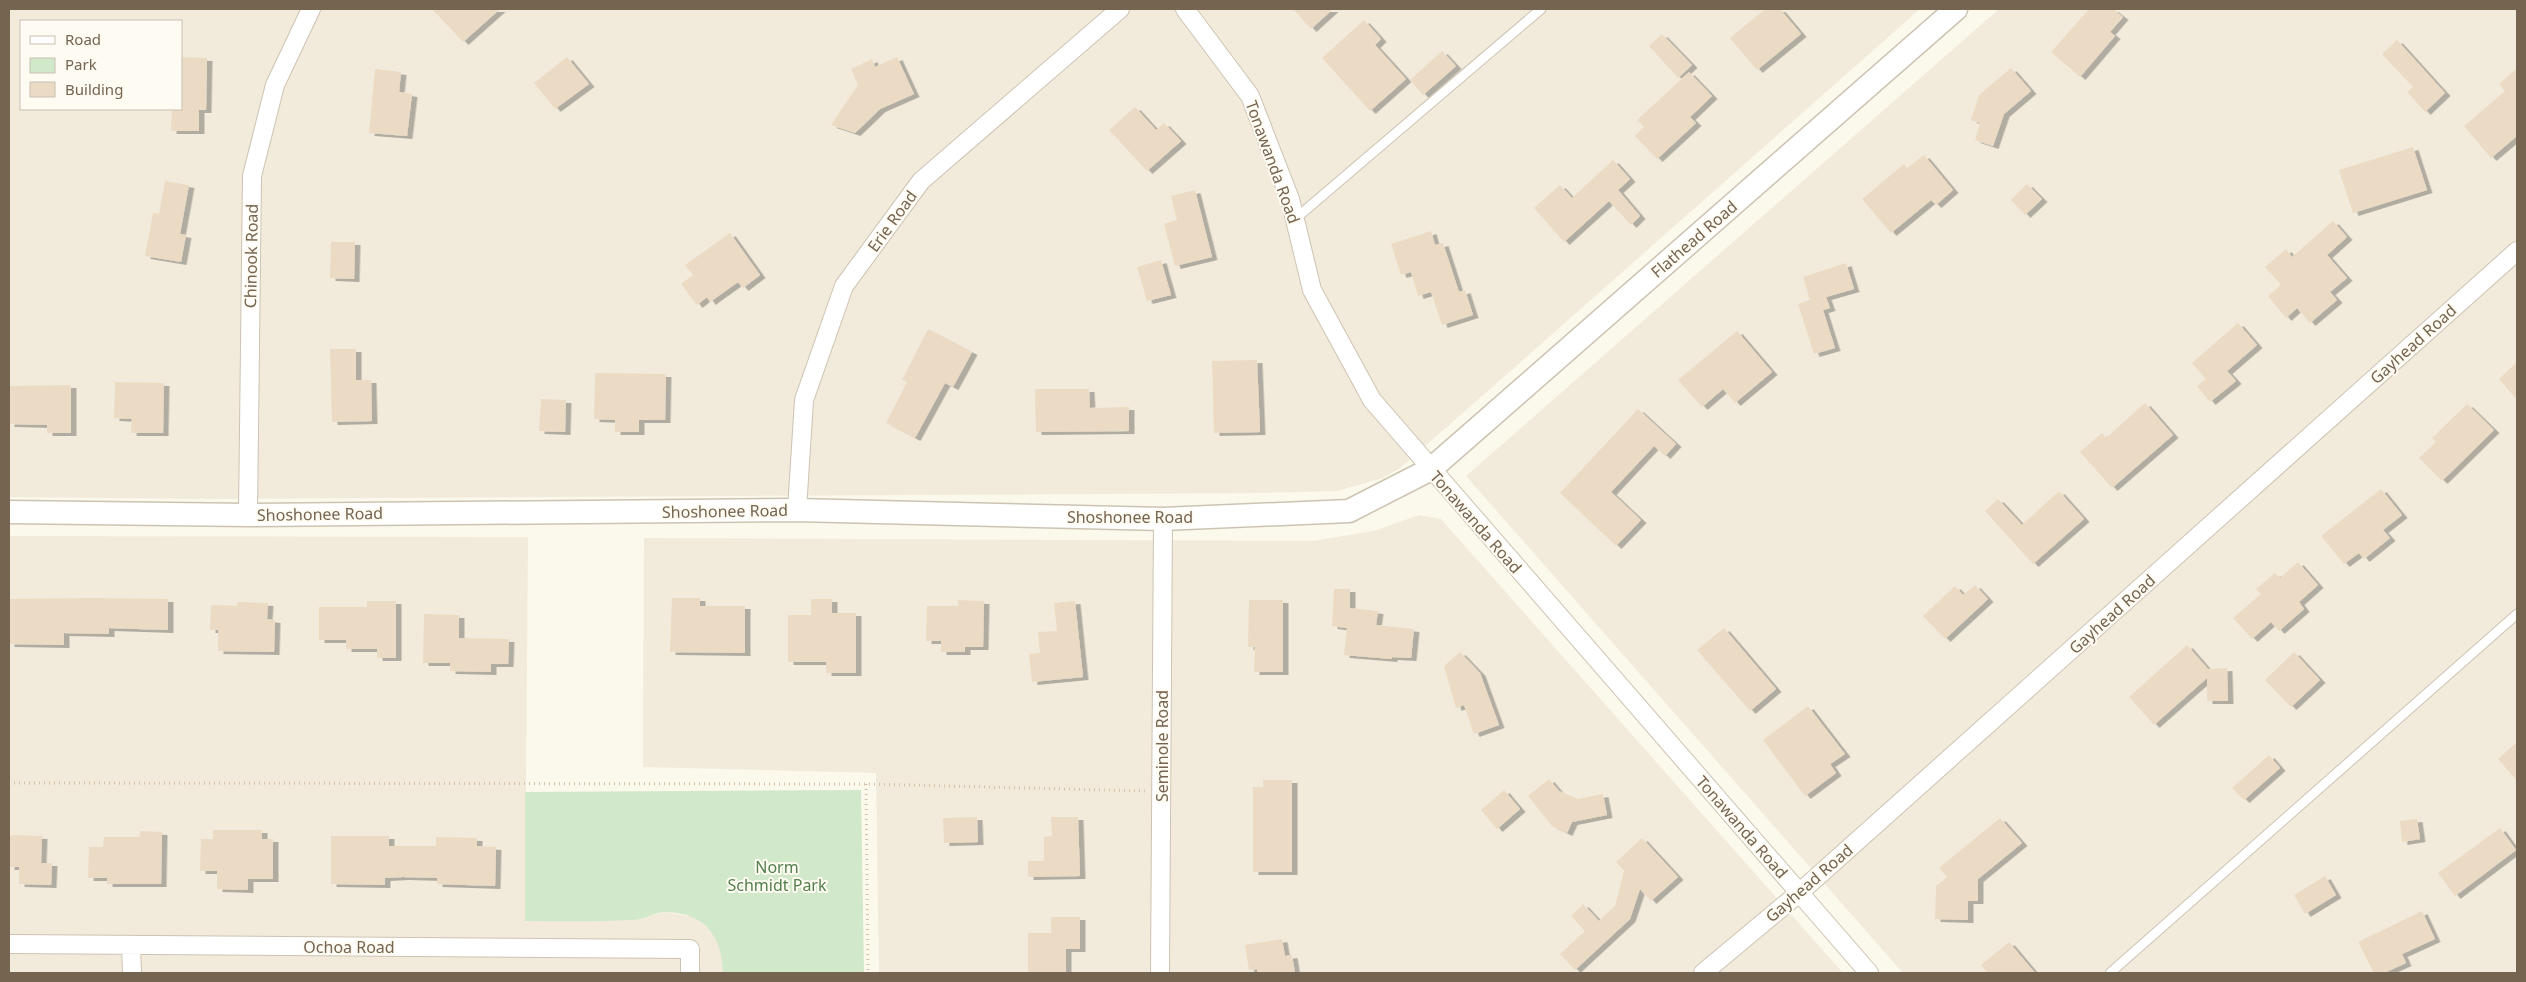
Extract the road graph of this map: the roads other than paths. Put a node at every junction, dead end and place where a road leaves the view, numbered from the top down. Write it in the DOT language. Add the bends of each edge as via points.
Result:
graph roads {
  1 [pos="312,9"];
  2 [pos="1120,9"];
  3 [pos="1185,9"];
  4 [pos="1541,9"];
  5 [pos="1956,9"];
  6 [pos="1295,219"];
  7 [pos="2517,251"];
  8 [pos="1431,470"];
  9 [pos="797,510"];
  10 [pos="9,512"];
  11 [pos="248,515"];
  12 [pos="1163,520"];
  13 [pos="2517,614"];
  14 [pos="1799,893"];
  15 [pos="9,944"];
  16 [pos="131,945"];
  17 [pos="132,973"];
  18 [pos="690,973"];
  19 [pos="1160,973"];
  20 [pos="1703,973"];
  21 [pos="1869,973"];
  22 [pos="2110,973"];
  1 -- 11 [label="street, Chinook Road" via="275,85 252,176"];
  2 -- 9 [label="street, Erie Road" via="921,181 844,286 804,400"];
  3 -- 6 [label="street, Tonawanda Road" via="1250,96"];
  4 -- 6 [label="lane"];
  5 -- 8 [label="street, Flathead Road"];
  6 -- 8 [label="street, Tonawanda Road" via="1312,290 1372,400"];
  7 -- 14 [label="street, Gayhead Road"];
  8 -- 12 [label="street, Shoshonee Road" via="1349,511"];
  8 -- 14 [label="street, Tonawanda Road"];
  9 -- 11 [label="street, Shoshonee Road"];
  9 -- 12 [label="street, Shoshonee Road"];
  10 -- 11 [label="street, Shoshonee Road"];
  12 -- 19 [label="street, Seminole Road"];
  13 -- 22 [label="lane"];
  14 -- 20 [label="street, Gayhead Road"];
  14 -- 21 [label="street, Tonawanda Road"];
  15 -- 16 [label="street, Ochoa Road"];
  16 -- 17 [label="street"];
  16 -- 18 [label="street, Ochoa Road" via="690,949"];
}
